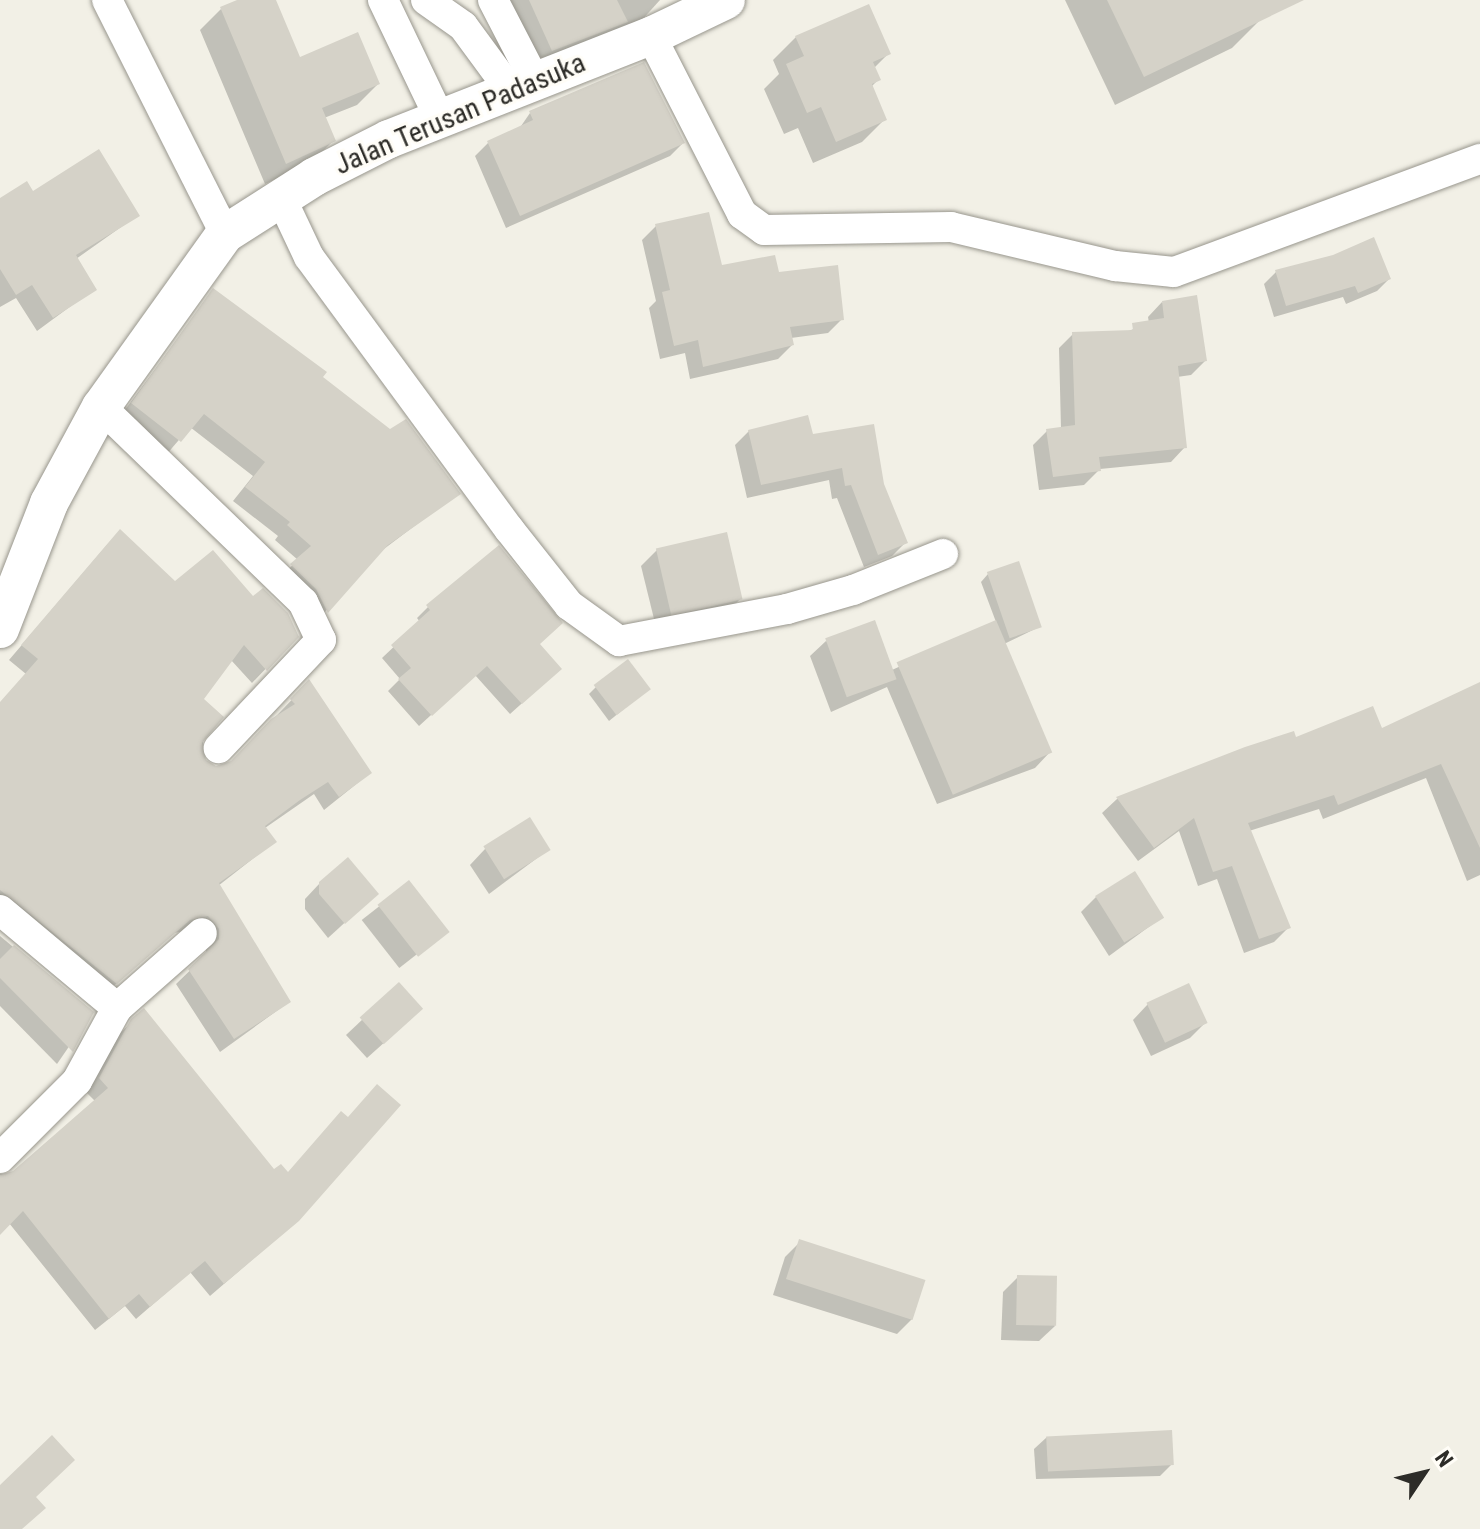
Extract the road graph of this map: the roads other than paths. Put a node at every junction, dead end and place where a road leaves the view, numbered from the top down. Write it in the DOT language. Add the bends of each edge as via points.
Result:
graph roads {
  1 [pos="107,0"];
  2 [pos="383,0"];
  3 [pos="426,0"];
  4 [pos="493,0"];
  5 [pos="726,0"];
  6 [pos="651,36"];
  7 [pos="523,87"];
  8 [pos="440,119"];
  9 [pos="1480,159"];
  10 [pos="282,200"];
  11 [pos="225,234"];
  12 [pos="101,407"];
  13 [pos="943,554"];
  14 [pos="0,629"];
  15 [pos="219,748"];
  16 [pos="0,910"];
  17 [pos="202,933"];
  18 [pos="117,1008"];
  19 [pos="0,1158"];
  1 -- 11 [label="street"];
  2 -- 8 [label="street"];
  3 -- 7 [label="street" via="463,26"];
  4 -- 7 [label="street"];
  5 -- 6 [label="street, Jalan Terusan Padasuka"];
  6 -- 7 [label="street, Jalan Terusan Padasuka"];
  6 -- 9 [label="street" via="742,214 764,230 951,227 1115,266 1174,272"];
  7 -- 8 [label="street, Jalan Terusan Padasuka"];
  8 -- 10 [label="street, Jalan Terusan Padasuka" via="314,177"];
  10 -- 11 [label="street, Jalan Terusan Padasuka"];
  10 -- 13 [label="street" via="309,257 509,529 569,605 619,641 787,609 853,590"];
  11 -- 12 [label="street, Jalan Terusan Padasuka"];
  12 -- 14 [label="street, Jalan Terusan Padasuka" via="49,503"];
  12 -- 15 [label="street" via="303,602 319,631 321,640 314,651"];
  16 -- 18 [label="street"];
  17 -- 18 [label="street"];
  18 -- 19 [label="street" via="77,1081"];
}
